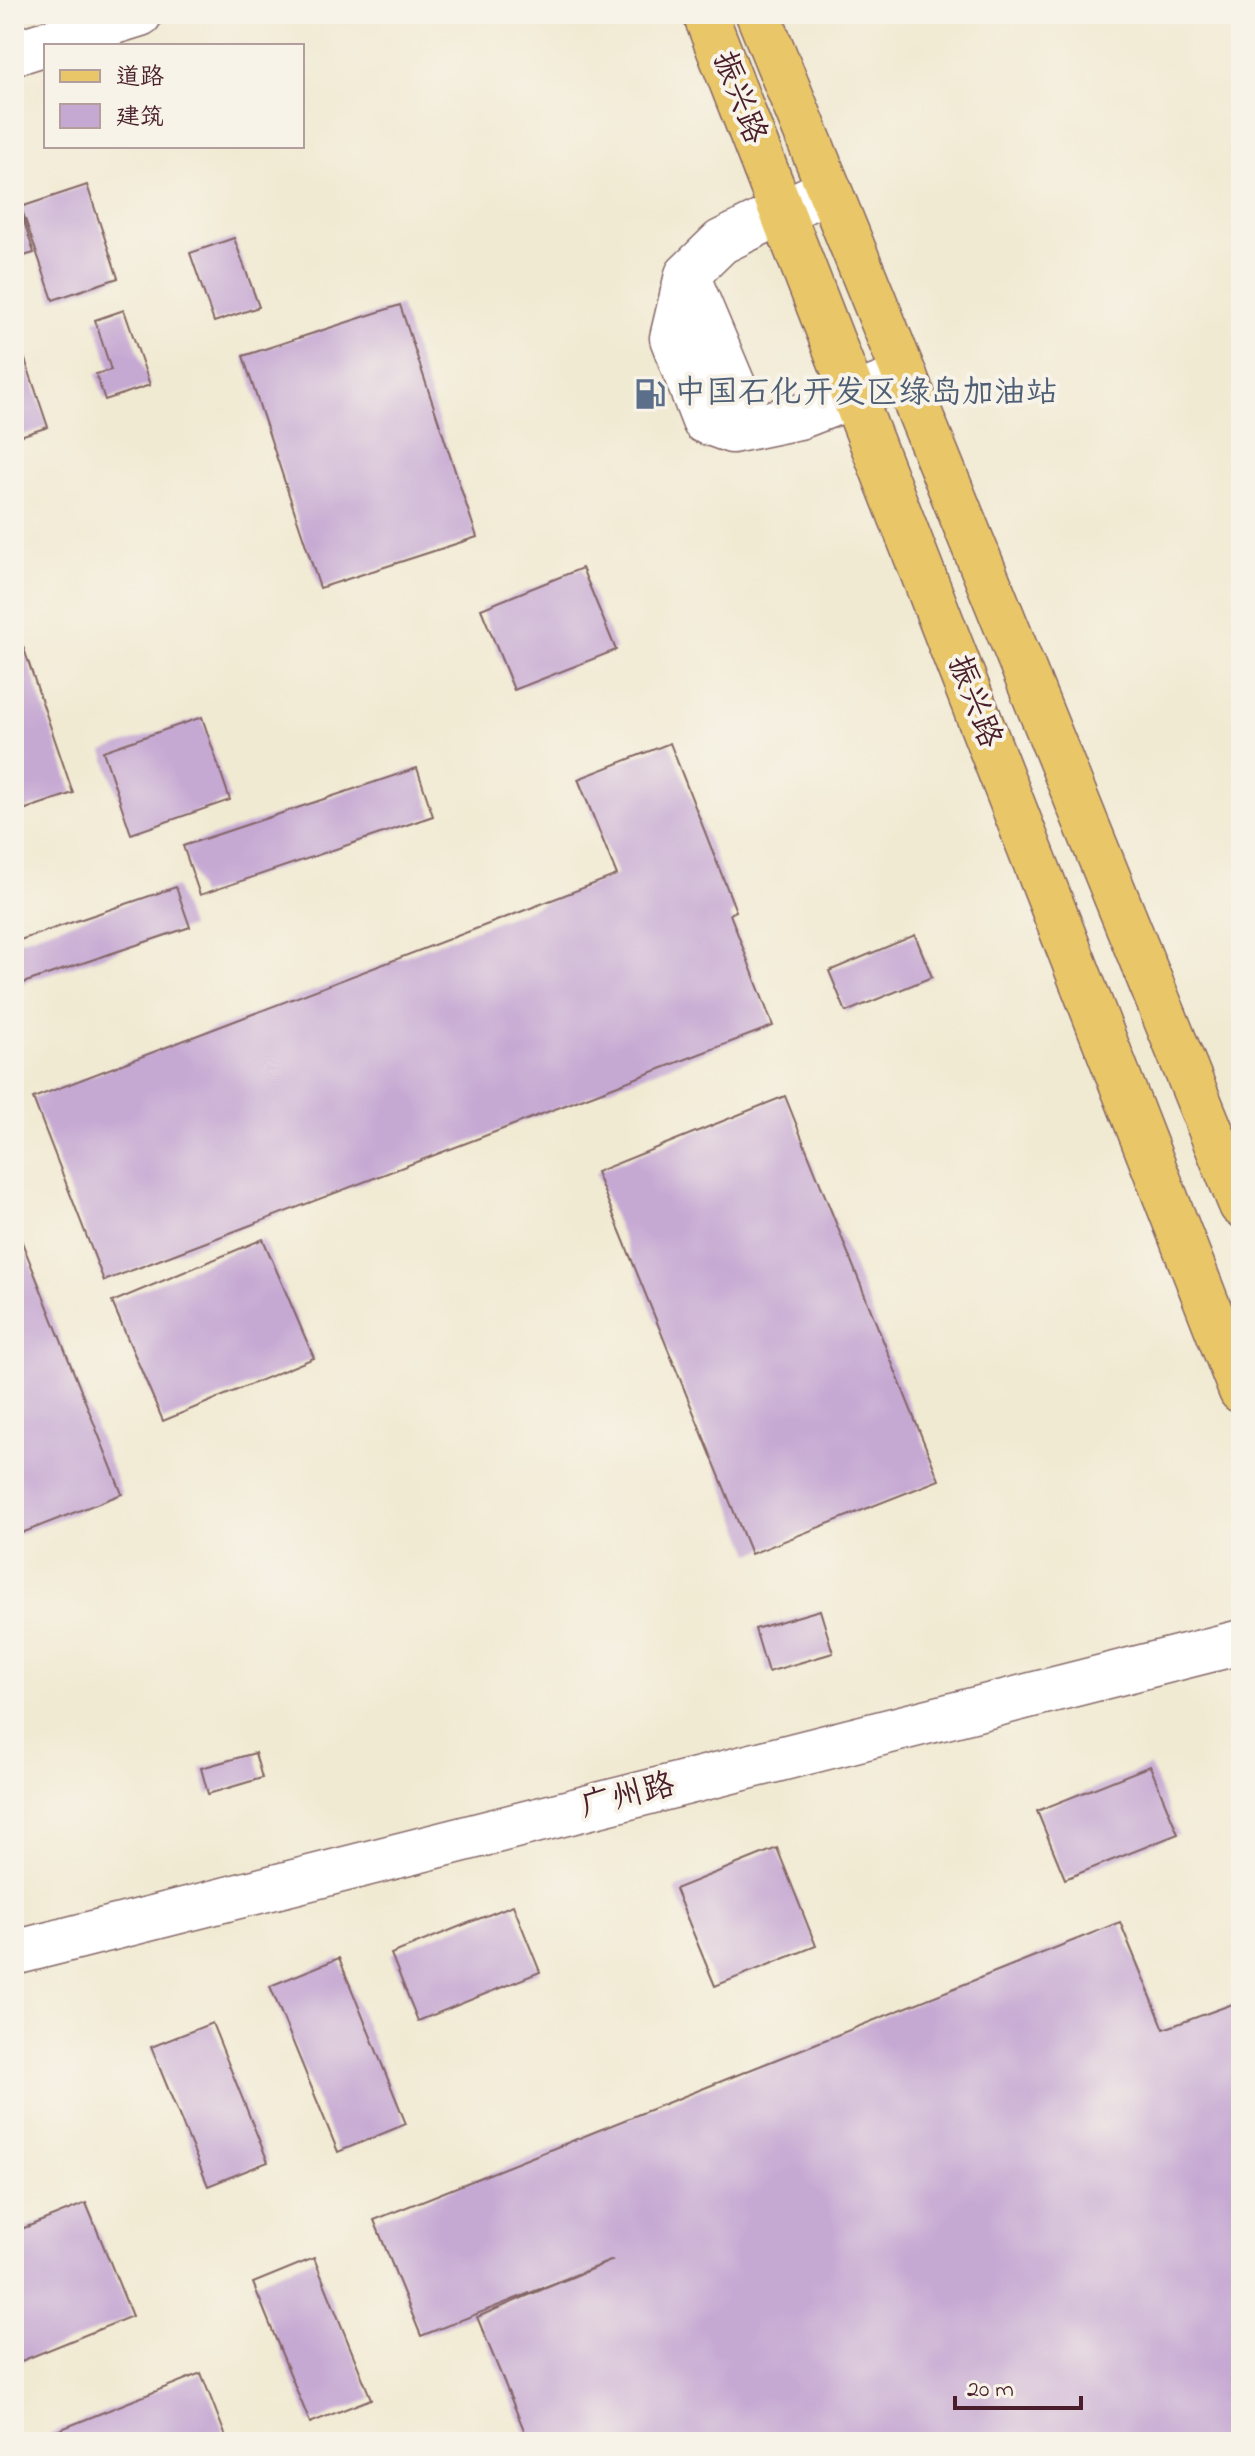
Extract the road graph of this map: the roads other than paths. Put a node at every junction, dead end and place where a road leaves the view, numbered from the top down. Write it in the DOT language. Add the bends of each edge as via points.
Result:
graph roads {
  1 [pos="140,14"];
  2 [pos="705,14"];
  3 [pos="758,14"];
  4 [pos="14,53"];
  5 [pos="829,189"];
  6 [pos="782,211"];
  7 [pos="905,376"];
  8 [pos="854,396"];
  9 [pos="1241,1205"];
  10 [pos="1241,1391"];
  11 [pos="1241,1642"];
  12 [pos="14,1953"];
  1 -- 4 [label="street"];
  2 -- 6 [label="main road, 振兴路"];
  3 -- 5 [label="main road, 振兴路"];
  5 -- 6 [label="street"];
  5 -- 7 [label="main road, 振兴路"];
  6 -- 8 [label="main road, 振兴路"];
  6 -- 8 [label="street" via="721,242 687,275 751,427 799,417"];
  7 -- 8 [label="street"];
  7 -- 9 [label="main road, 振兴路"];
  8 -- 10 [label="main road, 振兴路"];
  11 -- 12 [label="street, 广州路"];
}
